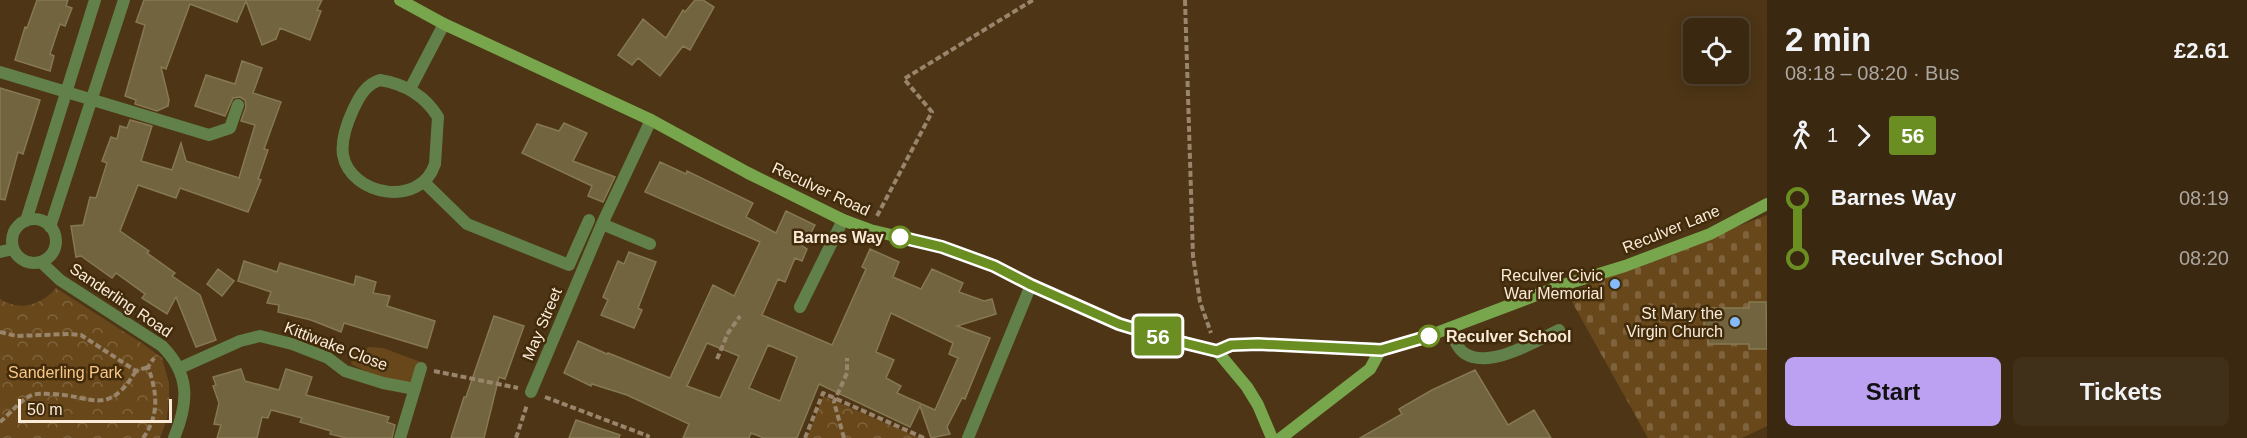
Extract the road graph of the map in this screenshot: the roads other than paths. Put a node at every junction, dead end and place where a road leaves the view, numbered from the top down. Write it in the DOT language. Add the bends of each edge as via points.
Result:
graph roads {
  1 [pos="95,0"];
  2 [pos="124,0"];
  3 [pos="400,0"];
  4 [pos="444,24"];
  5 [pos="0,72"];
  6 [pos="410,89"];
  7 [pos="67,92"];
  8 [pos="92,99"];
  9 [pos="238,105"];
  10 [pos="651,120"];
  11 [pos="424,182"];
  12 [pos="1767,204"];
  13 [pos="589,220"];
  14 [pos="843,220"];
  15 [pos="26,221"];
  16 [pos="602,224"];
  17 [pos="50,227"];
  18 [pos="650,244"];
  19 [pos="13,249"];
  20 [pos="0,252"];
  21 [pos="41,262"];
  22 [pos="1031,285"];
  23 [pos="800,308"];
  24 [pos="1450,328"];
  25 [pos="1558,330"];
  26 [pos="1381,350"];
  27 [pos="1217,351"];
  28 [pos="180,368"];
  29 [pos="422,368"];
  30 [pos="415,389"];
  31 [pos="531,392"];
  32 [pos="174,438"];
  33 [pos="400,438"];
  34 [pos="968,438"];
  35 [pos="1272,438"];
  36 [pos="1281,438"];
  1 -- 7 [label="street"];
  2 -- 8 [label="street, Sanderling Road"];
  3 -- 4 [label="street, Reculver Road"];
  4 -- 6 [label="street"];
  4 -- 10 [label="street, Reculver Road"];
  5 -- 7 [label="street"];
  6 -- 11 [label="street" via="426,101 439,123 435,164"];
  6 -- 11 [label="street" via="380,80 368,86 350,117 344,157 356,177 372,187 409,191"];
  7 -- 8 [label="street"];
  7 -- 15 [label="street"];
  8 -- 9 [label="street" via="209,135 230,128"];
  8 -- 17 [label="street, Sanderling Road"];
  10 -- 14 [label="street, Reculver Road"];
  10 -- 16 [label="street, May Street"];
  11 -- 13 [label="street" via="467,224 569,265"];
  12 -- 24 [label="street, Reculver Lane" via="1710,234"];
  14 -- 22 [label="street, Reculver Road" via="942,247"];
  14 -- 23 [label="street"];
  15 -- 17 [label="street" via="35,220"];
  15 -- 19 [label="street" via="14,232"];
  16 -- 18 [label="street"];
  16 -- 31 [label="street, May Street"];
  17 -- 21 [label="street, Sanderling Road" via="56,243 48,258"];
  19 -- 20 [label="street"];
  19 -- 21 [label="street, Sanderling Road" via="24,261"];
  21 -- 28 [label="street, Sanderling Road" via="60,280 162,346"];
  22 -- 27 [label="street, Reculver Road" via="1119,324"];
  22 -- 34 [label="street"];
  24 -- 25 [label="street" via="1465,353 1483,358 1503,356"];
  24 -- 26 [label="street, Reculver Lane"];
  26 -- 27 [label="street, Reculver Lane" via="1258,344 1231,345"];
  26 -- 36 [label="street" via="1370,369"];
  27 -- 35 [label="street" via="1247,387"];
  28 -- 30 [label="street, Kittiwake Close" via="240,340 260,336 328,358 345,371"];
  28 -- 32 [label="street" via="182,420"];
  29 -- 30 [label="street"];
  30 -- 33 [label="street"];
}
